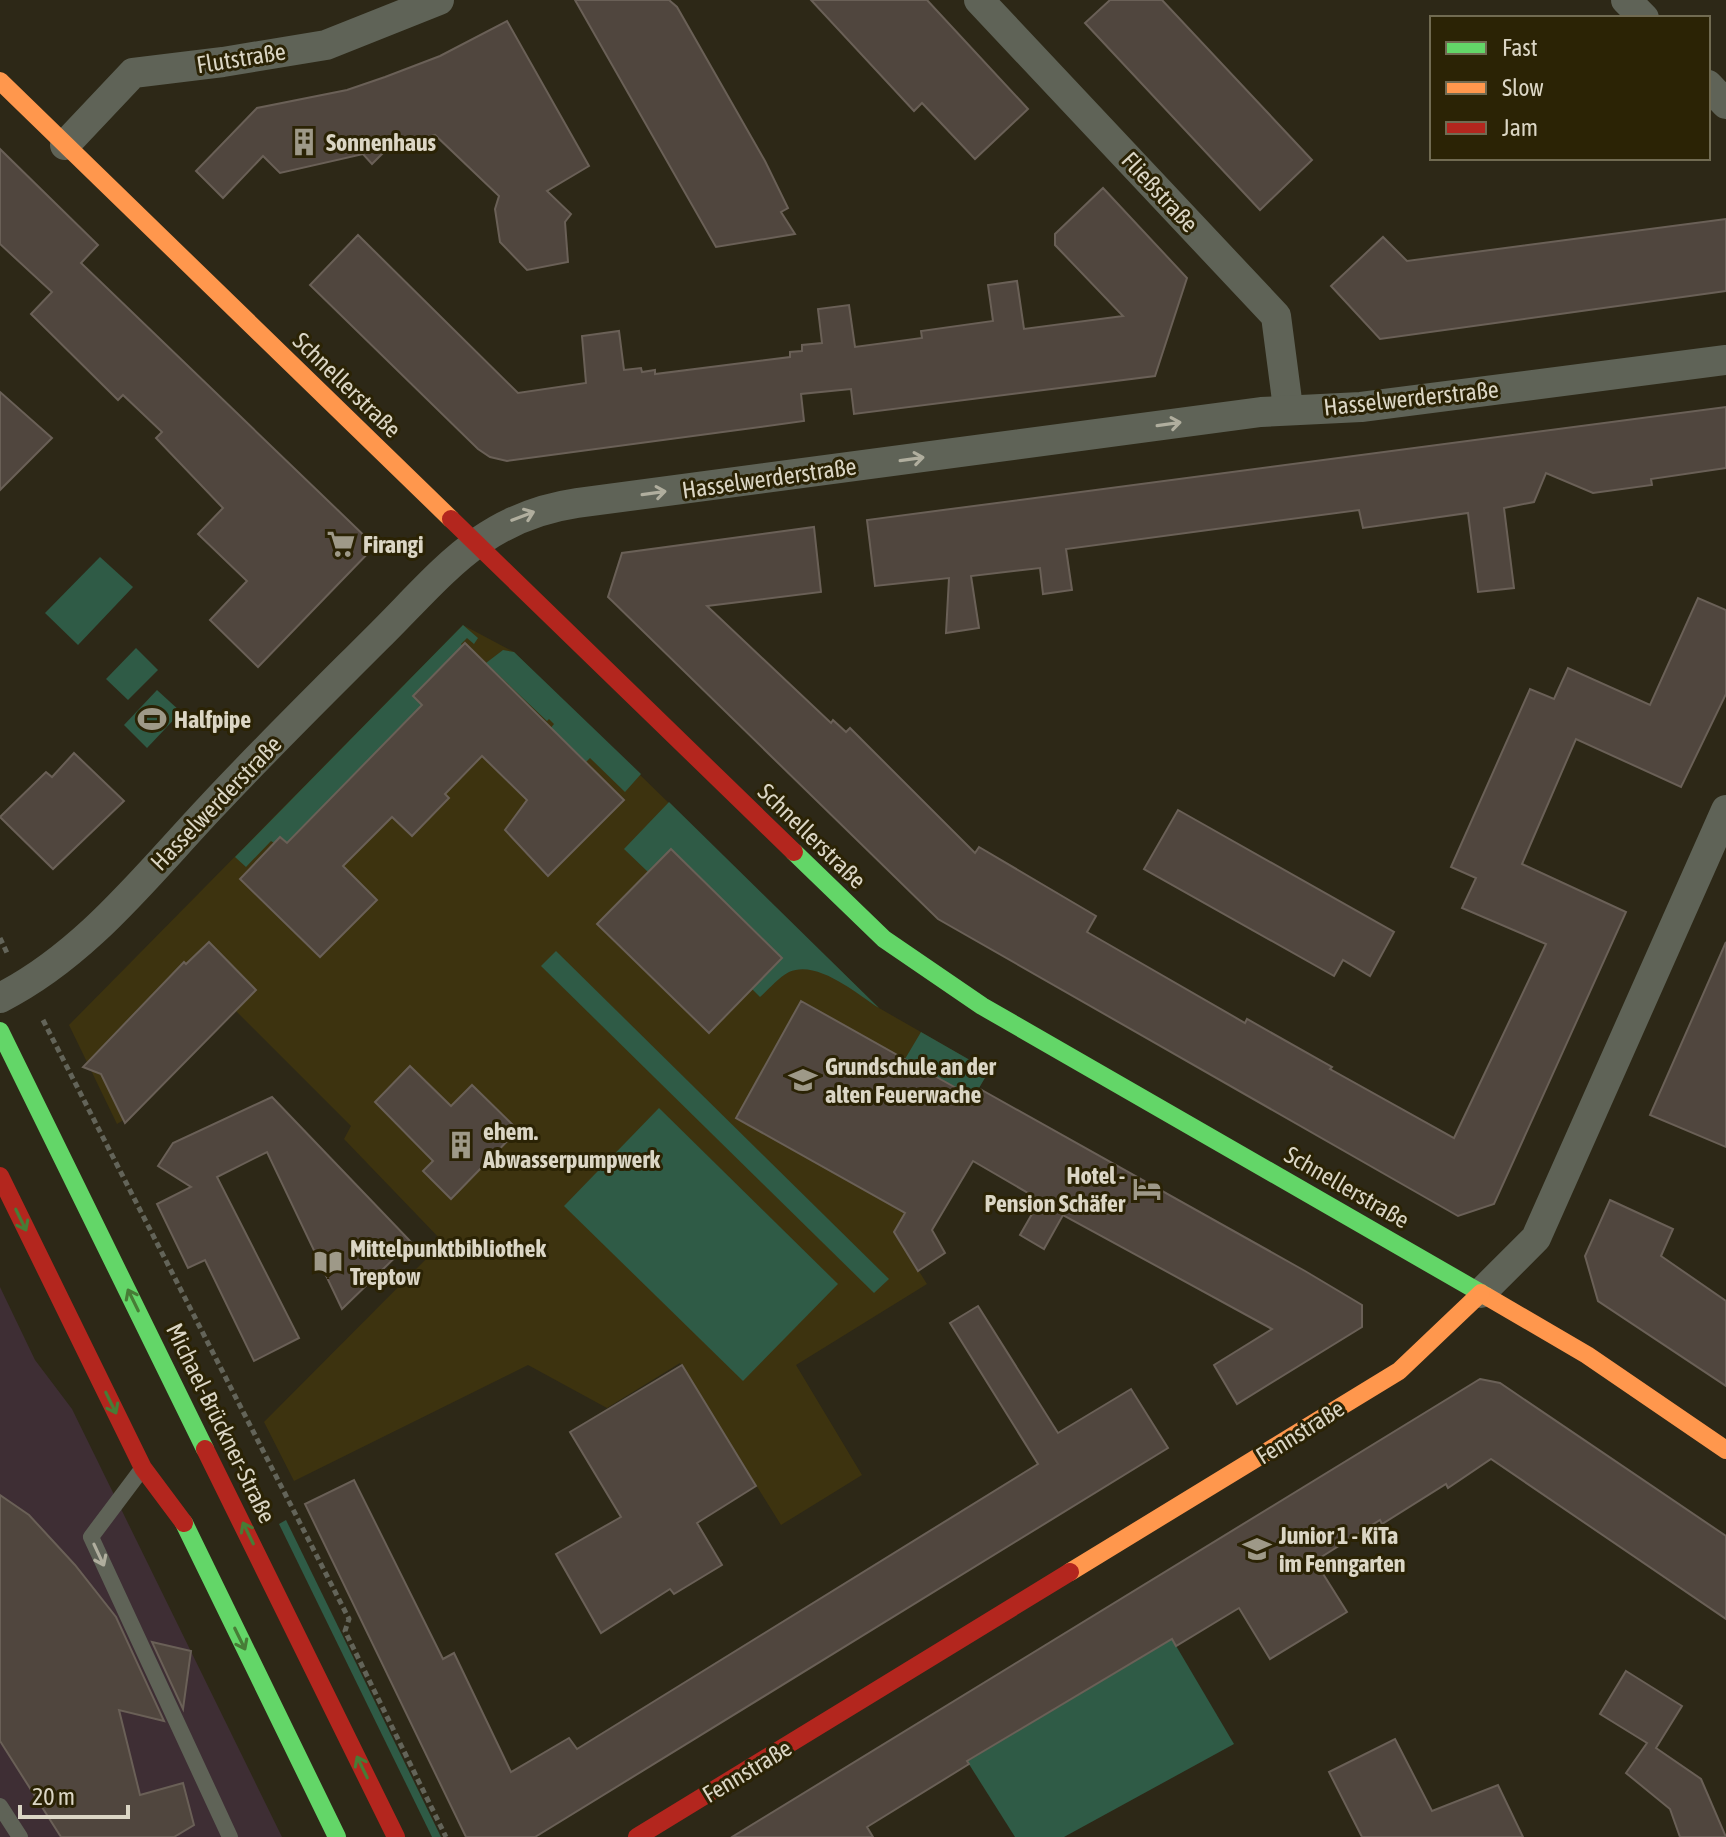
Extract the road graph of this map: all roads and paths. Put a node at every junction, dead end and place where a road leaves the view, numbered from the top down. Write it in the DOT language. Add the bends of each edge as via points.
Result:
graph roads {
  1 [pos="439,0"];
  2 [pos="979,0"];
  3 [pos="1626,0"];
  4 [pos="1642,16"];
  5 [pos="0,81"];
  6 [pos="1710,87"];
  7 [pos="1726,104"];
  8 [pos="65,145"];
  9 [pos="1726,360"];
  10 [pos="1288,408"];
  11 [pos="476,544"];
  12 [pos="1726,810"];
  13 [pos="11,992"];
  14 [pos="0,1031"];
  15 [pos="0,1176"];
  16 [pos="1481,1293"];
  17 [pos="1726,1450"];
  18 [pos="143,1468"];
  19 [pos="0,1806"];
  20 [pos="20,1837"];
  21 [pos="230,1837"];
  22 [pos="337,1837"];
  23 [pos="396,1837"];
  24 [pos="446,1837"];
  25 [pos="637,1837"];
  1 -- 8 [label="street, Flutstraße" via="326,45 133,73"];
  2 -- 10 [label="street, Fließstraße" via="1276,316"];
  3 -- 4 [label="street"];
  5 -- 8 [label="main road, Schnellerstraße"];
  6 -- 7 [label="street"];
  8 -- 11 [label="main road, Schnellerstraße"];
  9 -- 10 [label="street, Hasselwerderstraße" via="1361,407"];
  11 -- 10 [label="street, Hasselwerderstraße, one-way" via="507,522 547,508"];
  11 -- 13 [label="street, Hasselwerderstraße" via="253,763 65,959"];
  11 -- 16 [label="main road, Schnellerstraße" via="906,956 982,1006"];
  12 -- 16 [label="street, Fennstraße" via="1536,1238"];
  13 -- 24 [label="path" via="63,1054 349,1619 345,1631"];
  23 -- 14 [label="main road, Michael-Brückner-Straße, one-way"];
  15 -- 18 [label="main road, one-way"];
  16 -- 17 [label="main road, Schnellerstraße" via="1587,1355"];
  16 -- 25 [label="main road, Fennstraße" via="1389,1377"];
  18 -- 21 [label="lane, one-way" via="91,1537"];
  18 -- 22 [label="main road, one-way" via="182,1518"];
  19 -- 20 [label="lane"];
}
